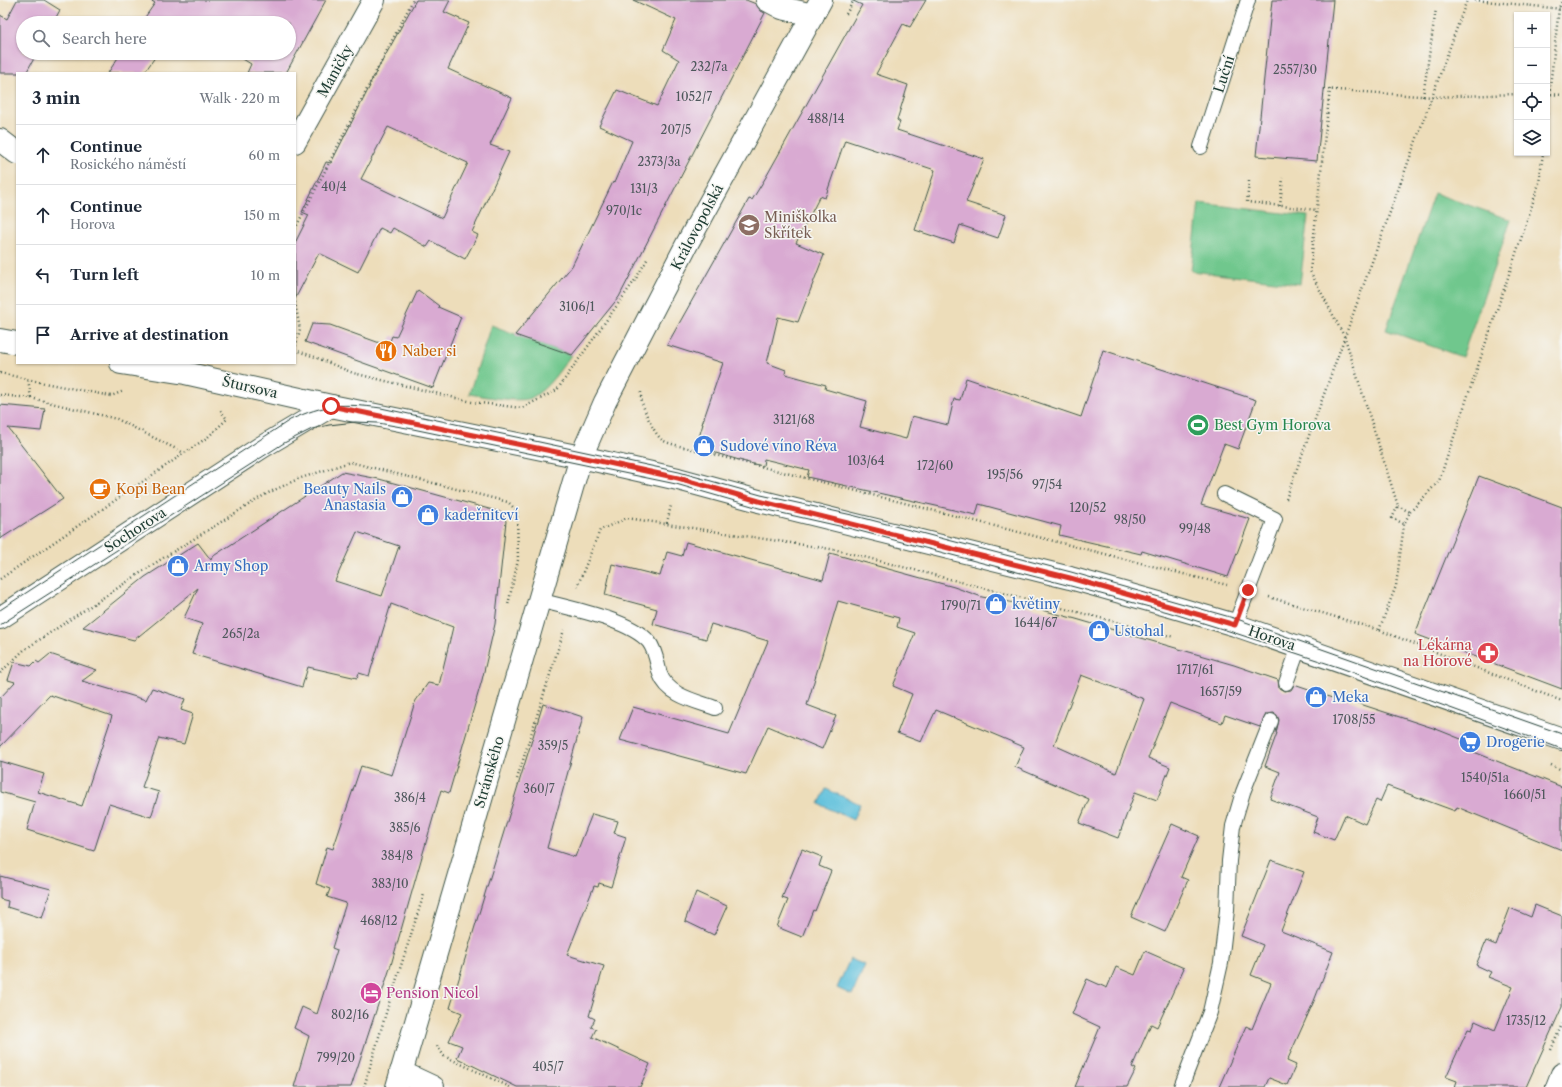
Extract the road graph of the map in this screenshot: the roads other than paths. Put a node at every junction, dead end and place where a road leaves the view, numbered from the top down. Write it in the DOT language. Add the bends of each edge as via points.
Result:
graph roads {
  1 [pos="374,0"];
  2 [pos="767,0"];
  3 [pos="1248,0"];
  4 [pos="817,7"];
  5 [pos="0,140"];
  6 [pos="296,140"];
  7 [pos="1200,147"];
  8 [pos="16,152"];
  9 [pos="0,340"];
  10 [pos="16,344"];
  11 [pos="134,364"];
  12 [pos="187,368"];
  13 [pos="331,406"];
  14 [pos="581,457"];
  15 [pos="1224,494"];
  16 [pos="539,600"];
  17 [pos="0,618"];
  18 [pos="1235,625"];
  19 [pos="1299,647"];
  20 [pos="1286,683"];
  21 [pos="715,708"];
  22 [pos="1271,721"];
  23 [pos="1562,739"];
  24 [pos="1562,1074"];
  25 [pos="399,1080"];
  26 [pos="433,1087"];
  27 [pos="1181,1087"];
  28 [pos="1556,1087"];
  1 -- 6 [label="street, Maničky"];
  2 -- 4 [label="street" via="782,8"];
  3 -- 7 [label="lane, Luční"];
  4 -- 14 [label="street, Královopolská" via="688,242 605,402"];
  5 -- 8 [label="street"];
  9 -- 10 [label="street"];
  11 -- 12 [label="street, Štursova"];
  12 -- 13 [label="street, Štursova"];
  13 -- 14 [label="street, Štursova"];
  13 -- 17 [label="street, Sochorova" via="262,447"];
  14 -- 16 [label="street, Stránského"];
  14 -- 18 [label="street, Horova" via="678,478 759,501 1070,578"];
  15 -- 18 [label="lane" via="1275,519"];
  16 -- 21 [label="lane" via="611,620 633,630 649,643 665,683 683,697"];
  16 -- 25 [label="street, Stránského"];
  18 -- 19 [label="street, Horova"];
  19 -- 20 [label="lane"];
  19 -- 23 [label="street, Horova"];
  22 -- 27 [label="lane" via="1243,792 1233,826 1220,963 1210,1012"];
  24 -- 28 [label="street"];
  25 -- 26 [label="street"];
}
